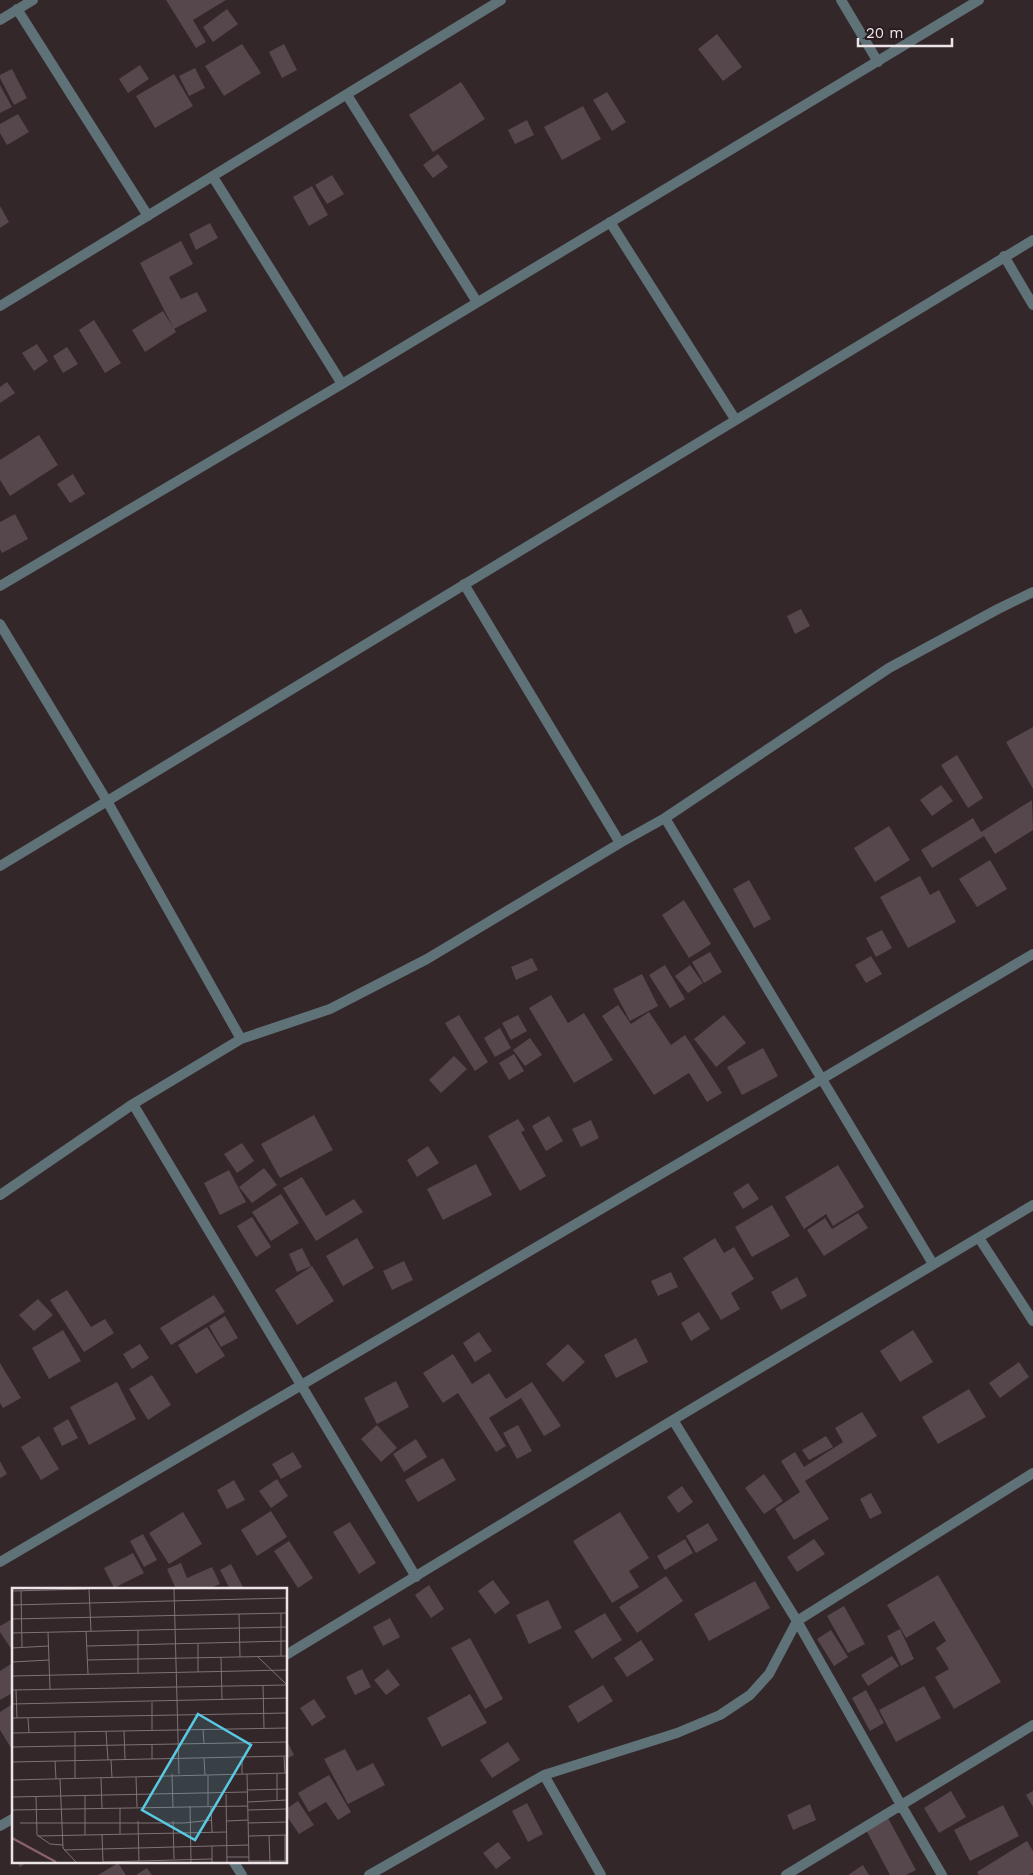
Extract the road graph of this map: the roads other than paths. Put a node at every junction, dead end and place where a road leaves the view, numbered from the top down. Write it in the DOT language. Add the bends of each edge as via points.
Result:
graph roads {
  1 [pos="33,0"];
  2 [pos="501,0"];
  3 [pos="841,0"];
  4 [pos="980,0"];
  5 [pos="17,9"];
  6 [pos="0,20"];
  7 [pos="878,62"];
  8 [pos="347,95"];
  9 [pos="213,176"];
  10 [pos="148,216"];
  11 [pos="610,222"];
  12 [pos="1033,240"];
  13 [pos="1004,256"];
  14 [pos="477,302"];
  15 [pos="1033,305"];
  16 [pos="0,306"];
  17 [pos="342,384"];
  18 [pos="735,419"];
  19 [pos="464,584"];
  20 [pos="0,586"];
  21 [pos="1033,592"];
  22 [pos="0,624"];
  23 [pos="107,801"];
  24 [pos="665,818"];
  25 [pos="620,843"];
  26 [pos="0,866"];
  27 [pos="1033,954"];
  28 [pos="241,1038"];
  29 [pos="823,1079"];
  30 [pos="133,1104"];
  31 [pos="0,1196"];
  32 [pos="1033,1205"];
  33 [pos="979,1238"];
  34 [pos="933,1264"];
  35 [pos="1033,1321"];
  36 [pos="301,1383"];
  37 [pos="673,1420"];
  38 [pos="1033,1474"];
  39 [pos="0,1562"];
  40 [pos="416,1577"];
  41 [pos="797,1621"];
  42 [pos="288,1654"];
  43 [pos="1033,1725"];
  44 [pos="544,1775"];
  45 [pos="901,1805"];
  46 [pos="12,1819"];
  47 [pos="0,1826"];
  48 [pos="234,1862"];
  49 [pos="242,1875"];
  50 [pos="369,1875"];
  51 [pos="602,1875"];
  52 [pos="786,1875"];
  53 [pos="942,1875"];
  1 -- 5 [label="street"];
  2 -- 8 [label="street"];
  3 -- 7 [label="street"];
  4 -- 7 [label="street"];
  5 -- 6 [label="street"];
  5 -- 10 [label="street"];
  7 -- 11 [label="street"];
  8 -- 9 [label="street"];
  8 -- 14 [label="street"];
  9 -- 10 [label="street"];
  9 -- 17 [label="street"];
  10 -- 16 [label="street"];
  11 -- 14 [label="street"];
  11 -- 18 [label="street"];
  12 -- 13 [label="street"];
  13 -- 15 [label="street"];
  13 -- 18 [label="street"];
  14 -- 17 [label="street"];
  17 -- 20 [label="street"];
  18 -- 19 [label="street"];
  19 -- 23 [label="street"];
  19 -- 25 [label="street"];
  21 -- 24 [label="street" via="889,668"];
  22 -- 23 [label="street"];
  23 -- 26 [label="street"];
  23 -- 28 [label="street"];
  24 -- 25 [label="street"];
  24 -- 29 [label="street"];
  25 -- 28 [label="street" via="400,973 330,1009"];
  27 -- 29 [label="street"];
  28 -- 30 [label="street"];
  29 -- 34 [label="street"];
  29 -- 36 [label="street"];
  30 -- 31 [label="street"];
  30 -- 36 [label="street"];
  32 -- 33 [label="street"];
  33 -- 34 [label="street"];
  33 -- 35 [label="street"];
  34 -- 37 [label="street"];
  36 -- 39 [label="street"];
  36 -- 40 [label="street"];
  37 -- 40 [label="street"];
  37 -- 41 [label="street"];
  38 -- 41 [label="street"];
  40 -- 42 [label="street"];
  41 -- 44 [label="street" via="769,1674 750,1695 720,1715 677,1733"];
  41 -- 45 [label="street"];
  43 -- 45 [label="street"];
  44 -- 50 [label="street"];
  44 -- 51 [label="street"];
  45 -- 52 [label="street"];
  45 -- 53 [label="street"];
  46 -- 47 [label="street"];
  48 -- 49 [label="street"];
}
